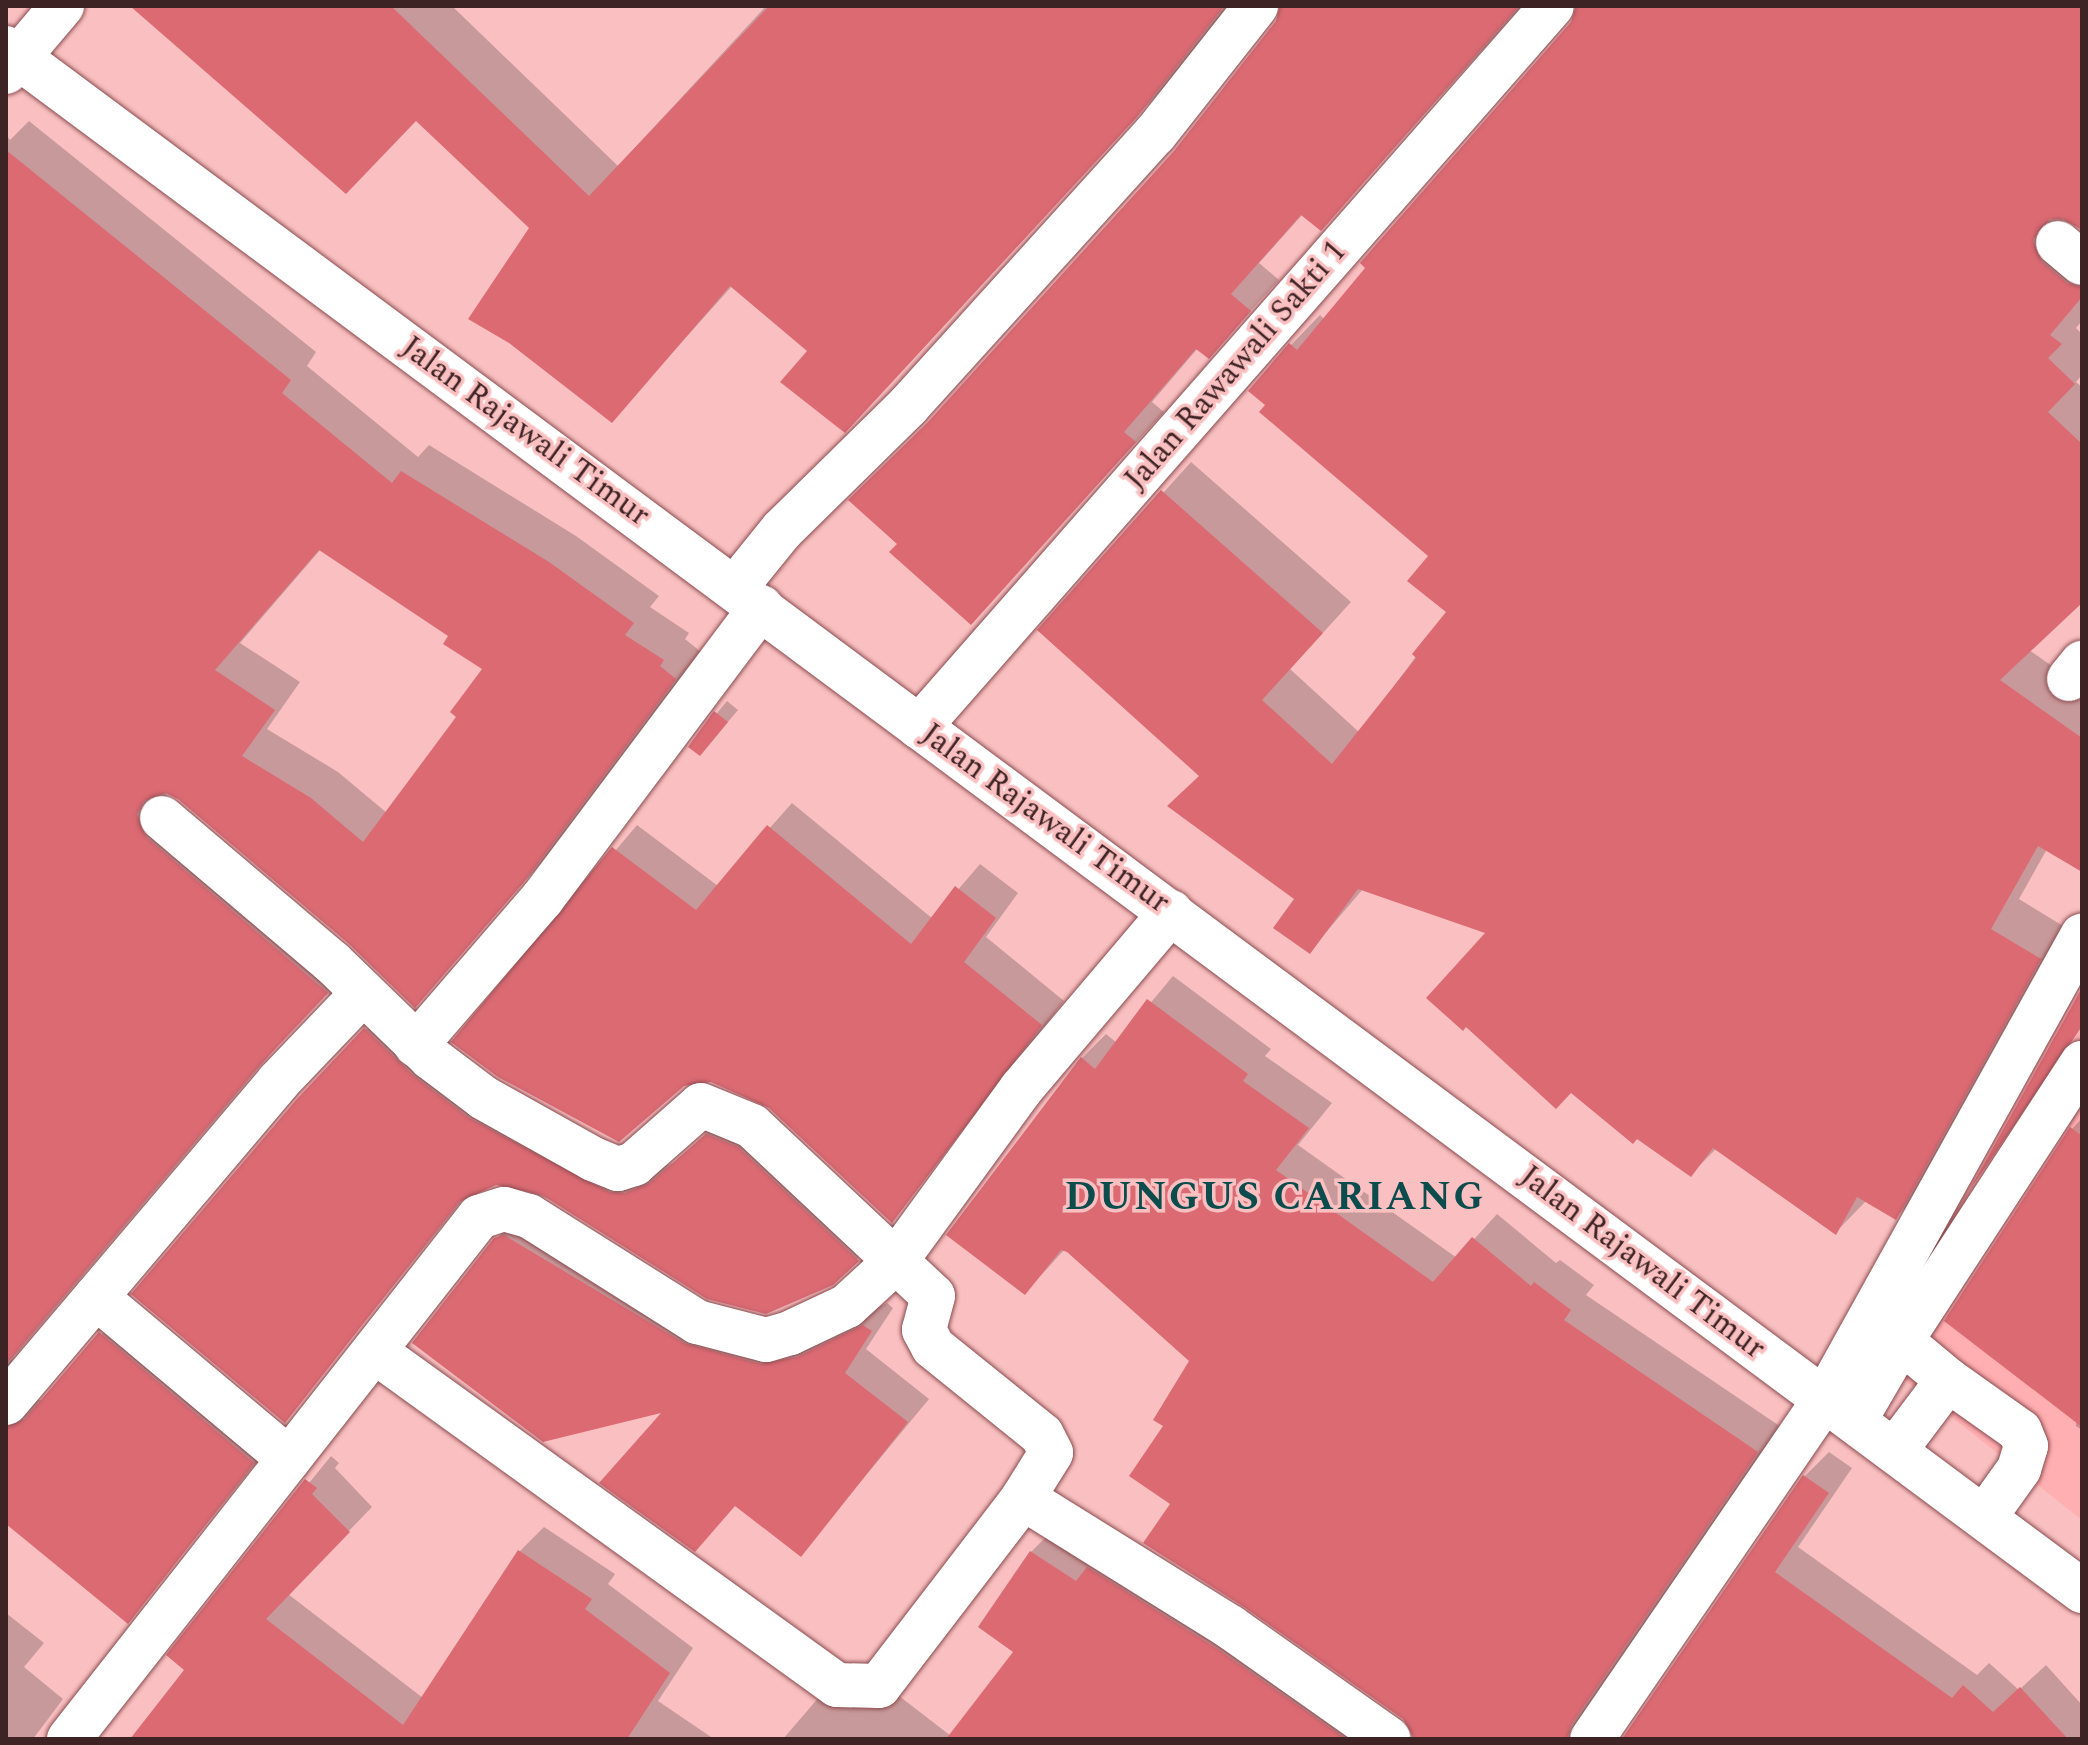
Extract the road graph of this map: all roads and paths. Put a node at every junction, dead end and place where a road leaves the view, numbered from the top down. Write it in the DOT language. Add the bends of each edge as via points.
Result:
graph roads {
  1 [pos="62,6"];
  2 [pos="1256,6"];
  3 [pos="1552,6"];
  4 [pos="10,60"];
  5 [pos="748,597"];
  6 [pos="919,727"];
  7 [pos="162,818"];
  8 [pos="1171,912"];
  9 [pos="2082,936"];
  10 [pos="363,993"];
  11 [pos="416,1045"];
  12 [pos="2082,1063"];
  13 [pos="895,1262"];
  14 [pos="96,1297"];
  15 [pos="1901,1341"];
  16 [pos="374,1351"];
  17 [pos="1948,1380"];
  18 [pos="6,1403"];
  19 [pos="1840,1410"];
  20 [pos="1896,1449"];
  21 [pos="289,1459"];
  22 [pos="1023,1498"];
  23 [pos="1984,1518"];
  24 [pos="2079,1584"];
  25 [pos="69,1739"];
  26 [pos="1389,1739"];
  27 [pos="1592,1739"];
  1 -- 4 [label="street"];
  2 -- 5 [label="street" via="1155,134 909,405 782,530"];
  3 -- 6 [label="street, Jalan Rawawali Sakti 1"];
  4 -- 5 [label="street, Jalan Rajawali Timur"];
  5 -- 6 [label="street, Jalan Rajawali Timur"];
  5 -- 11 [label="street" via="542,899"];
  6 -- 8 [label="street, Jalan Rajawali Timur"];
  7 -- 10 [label="street"];
  8 -- 13 [label="street" via="1021,1089"];
  8 -- 19 [label="street, Jalan Rajawali Timur"];
  9 -- 19 [label="street"];
  10 -- 11 [label="street"];
  10 -- 14 [label="street" via="278,1082"];
  11 -- 13 [label="street" via="484,1098 618,1169 634,1164 701,1105 740,1120"];
  12 -- 15 [label="street"];
  13 -- 16 [label="street" via="847,1306 766,1340 697,1322 529,1216 492,1209 479,1217"];
  13 -- 22 [label="street" via="933,1296 924,1330 933,1347 1048,1444 1051,1453"];
  14 -- 18 [label="street"];
  14 -- 21 [label="street"];
  15 -- 17 [label="street"];
  15 -- 19 [label="street"];
  16 -- 21 [label="street"];
  16 -- 22 [label="street" via="837,1685 879,1686"];
  17 -- 20 [label="street"];
  17 -- 23 [label="street" via="2020,1431 2026,1446 2019,1469"];
  19 -- 20 [label="street, Jalan Rajawali Timur"];
  19 -- 27 [label="street"];
  20 -- 23 [label="street, Jalan Rajawali Timur"];
  21 -- 25 [label="street"];
  22 -- 26 [label="street" via="1230,1627"];
  23 -- 24 [label="street, Jalan Rajawali Timur"];
}
